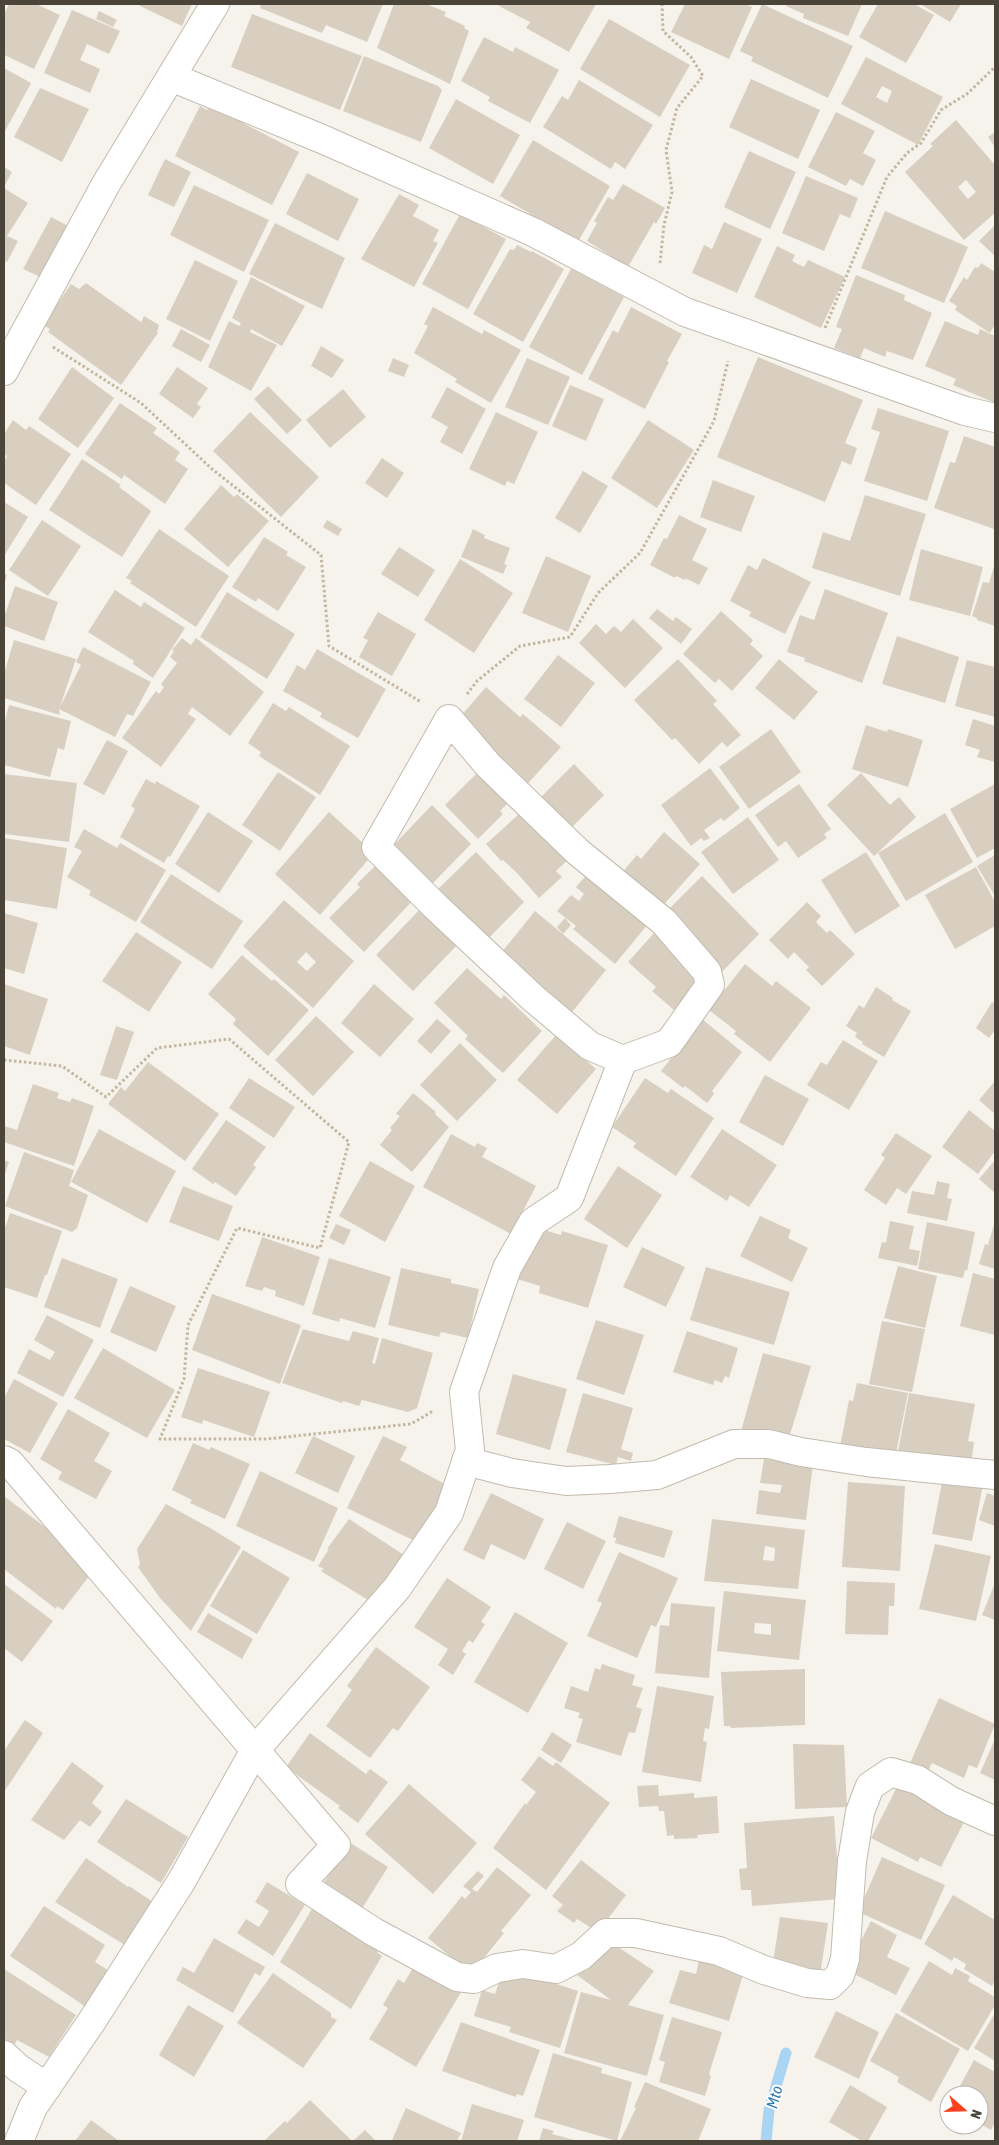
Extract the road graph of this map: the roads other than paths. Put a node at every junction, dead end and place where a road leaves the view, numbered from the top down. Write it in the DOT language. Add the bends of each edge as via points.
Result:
graph roads {
  1 [pos="214,4"];
  2 [pos="171,77"];
  3 [pos="4,371"];
  4 [pos="995,418"];
  5 [pos="623,1060"];
  6 [pos="4,1460"];
  7 [pos="466,1461"];
  8 [pos="995,1474"];
  9 [pos="254,1750"];
  10 [pos="995,1821"];
  11 [pos="4,2055"];
  12 [pos="47,2087"];
  13 [pos="19,2141"];
  1 -- 2 [label="street"];
  2 -- 3 [label="street" via="106,184"];
  2 -- 4 [label="street" via="533,232 685,312 965,412"];
  5 -- 5 [label="street" via="590,1046 533,998 376,846 449,719 488,765 578,852 664,922 707,972 710,985 669,1044"];
  5 -- 7 [label="street" via="568,1198 532,1222 507,1268 464,1392 470,1450"];
  6 -- 9 [label="street" via="10,1463"];
  7 -- 8 [label="street" via="566,1481 610,1479 657,1475 734,1444 769,1444 866,1462"];
  7 -- 9 [label="street" via="449,1513 397,1588"];
  9 -- 10 [label="street" via="336,1845 300,1884 374,1932 442,1970 457,1977 474,1979 497,1968 523,1964 556,1969 581,1956 606,1933 636,1933 719,1951 764,1970 807,1983 830,1985 840,1975 845,1959 852,1861 860,1812 870,1786 892,1772 918,1780 951,1801"];
  9 -- 12 [label="street" via="181,1882"];
  11 -- 12 [label="street"];
  12 -- 13 [label="street" via="33,2108"];
}
